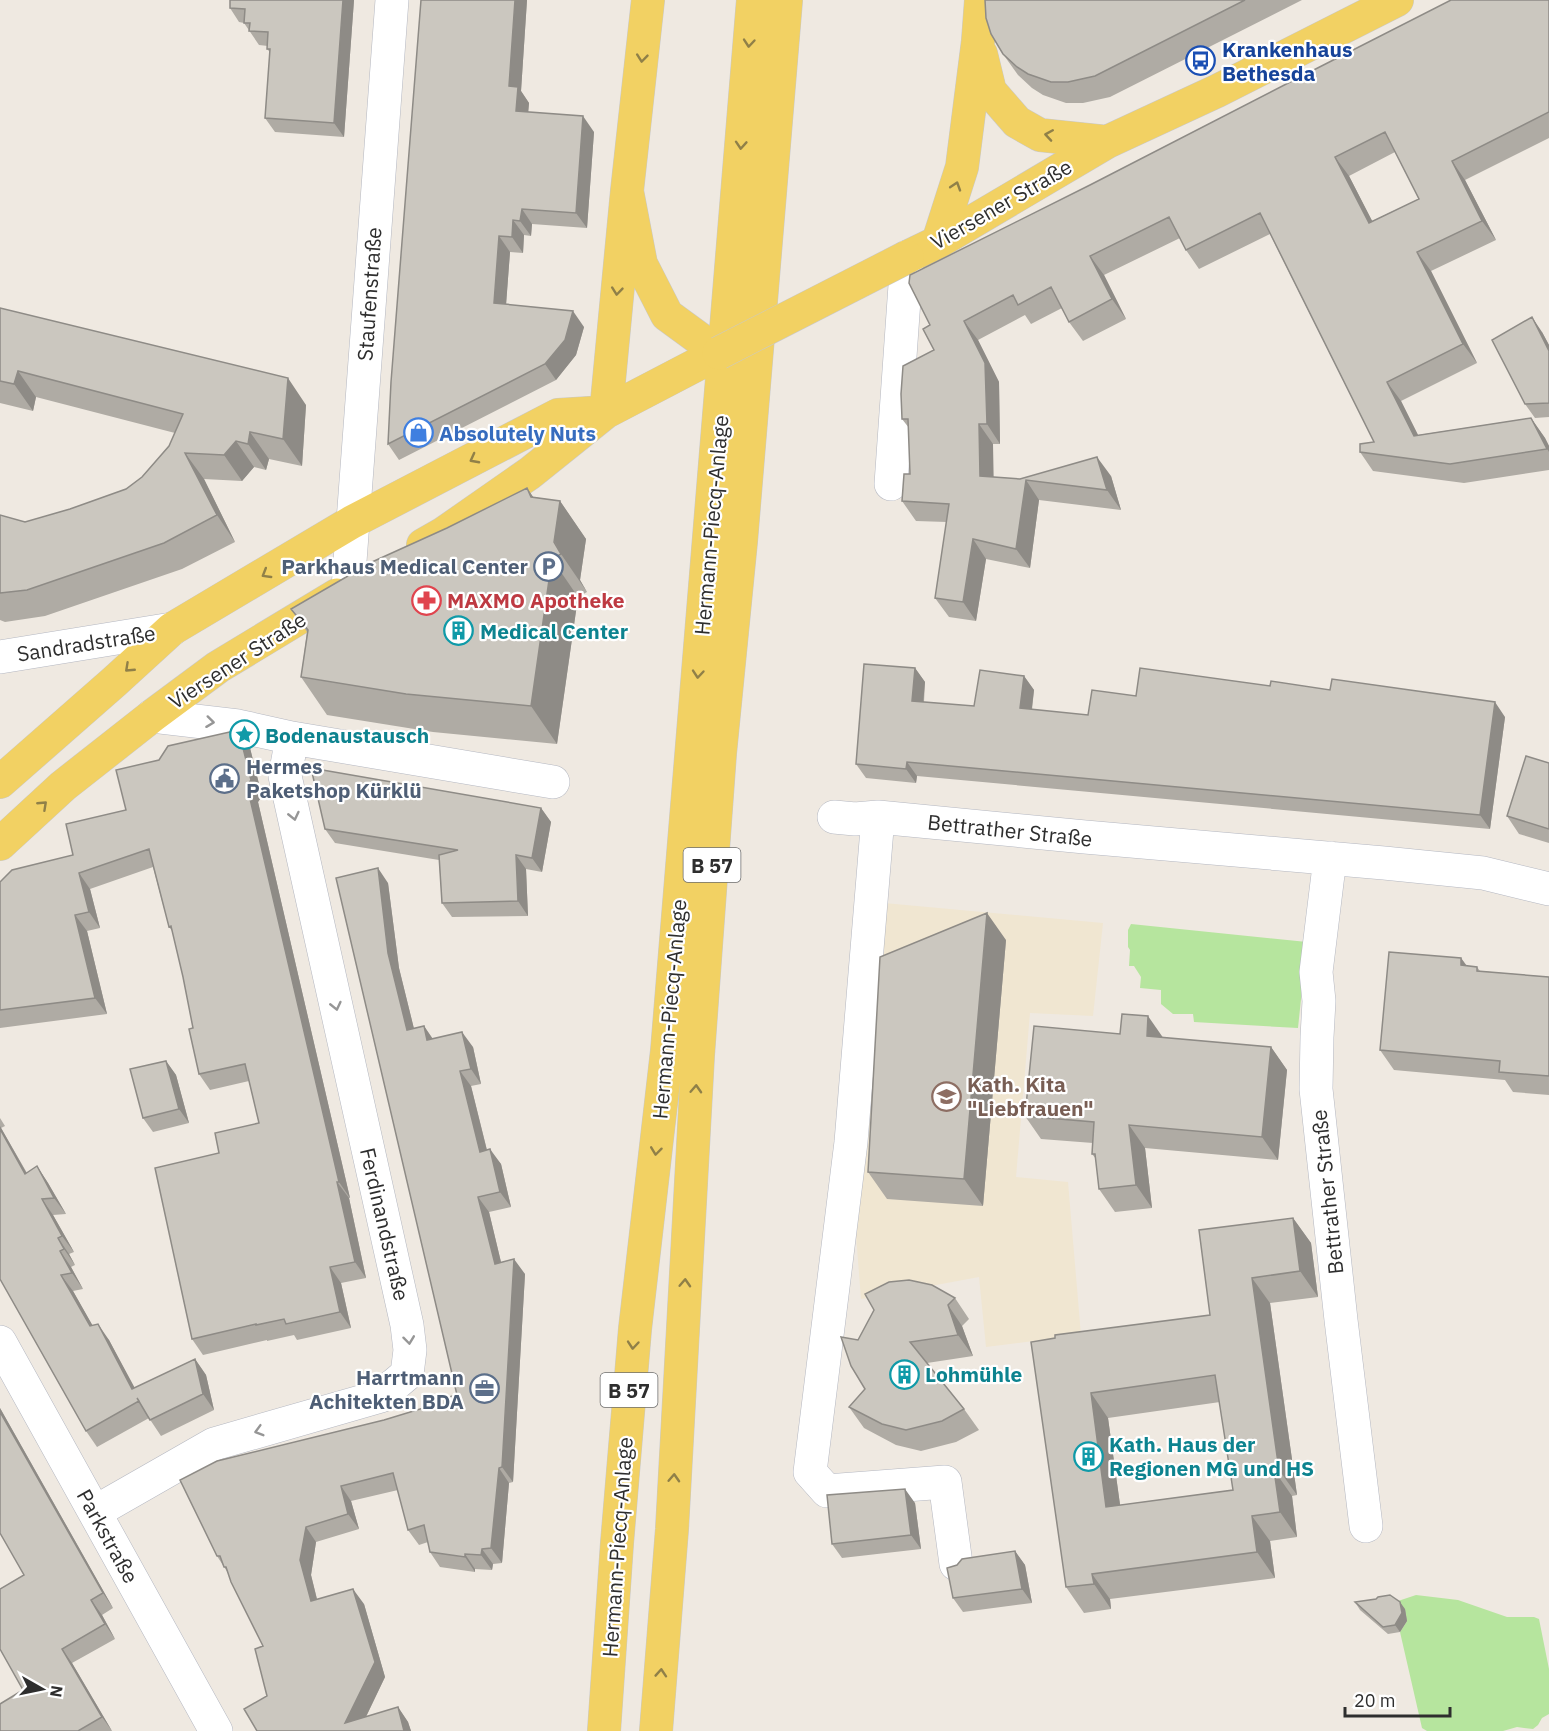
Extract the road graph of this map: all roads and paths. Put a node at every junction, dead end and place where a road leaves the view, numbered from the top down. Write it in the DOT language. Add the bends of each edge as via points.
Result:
graph roads {
  1 [pos="392,0"];
  2 [pos="648,0"];
  3 [pos="753,0"];
  4 [pos="786,0"];
  5 [pos="981,0"];
  6 [pos="1397,0"];
  7 [pos="978,41"];
  8 [pos="1107,142"];
  9 [pos="627,191"];
  10 [pos="938,242"];
  11 [pos="907,257"];
  12 [pos="719,353"];
  13 [pos="606,412"];
  14 [pos="891,484"];
  15 [pos="352,522"];
  16 [pos="348,588"];
  17 [pos="172,629"];
  18 [pos="0,657"];
  19 [pos="152,716"];
  20 [pos="292,738"];
  21 [pos="0,782"];
  22 [pos="553,782"];
  23 [pos="834,817"];
  24 [pos="878,817"];
  25 [pos="0,844"];
  26 [pos="1330,858"];
  27 [pos="1549,889"];
  28 [pos="0,1342"];
  29 [pos="95,1512"];
  30 [pos="1366,1526"];
  31 [pos="956,1564"];
  32 [pos="216,1731"];
  33 [pos="604,1731"];
  34 [pos="656,1731"];
  1 -- 15 [label="street, Staufenstraße"];
  2 -- 9 [label="main road, one-way"];
  3 -- 33 [label="main road, Hermann-Piecq-Anlage / B 57, one-way" via="667,1051 634,1329"];
  34 -- 4 [label="main road, Hermann-Piecq-Anlage / B 57, one-way" via="718,776"];
  5 -- 7 [label="main road"];
  6 -- 8 [label="main road, Viersener Straße"];
  8 -- 7 [label="main road, one-way" via="1040,135 1017,122 990,91"];
  10 -- 7 [label="main road, one-way" via="962,167"];
  8 -- 10 [label="main road, Viersener Straße"];
  9 -- 12 [label="main road" via="641,264 667,315"];
  9 -- 13 [label="main road, one-way"];
  10 -- 11 [label="main road, Viersener Straße"];
  11 -- 12 [label="main road, Viersener Straße, bridge"];
  11 -- 14 [label="street"];
  12 -- 13 [label="main road, Viersener Straße"];
  13 -- 15 [label="main road, Viersener Straße, one-way" via="558,415"];
  13 -- 16 [label="main road, Viersener Straße" via="530,473 444,533"];
  15 -- 16 [label="street, Staufenstraße"];
  15 -- 17 [label="main road, Viersener Straße, one-way"];
  16 -- 19 [label="main road, Viersener Straße" via="218,667"];
  17 -- 18 [label="street, Sandradstraße"];
  17 -- 21 [label="main road, Viersener Straße, one-way"];
  19 -- 20 [label="street, one-way" via="238,726"];
  25 -- 19 [label="main road, Viersener Straße, one-way" via="63,786"];
  20 -- 22 [label="street"];
  20 -- 29 [label="street, Ferdinandstraße, one-way" via="285,776 407,1325 407,1374 381,1396 214,1444"];
  23 -- 24 [label="street, Bettrather Straße"];
  24 -- 26 [label="street, Bettrather Straße"];
  24 -- 31 [label="street" via="851,1142 810,1472 827,1491 945,1482"];
  26 -- 27 [label="street, Bettrather Straße" via="1483,873"];
  26 -- 30 [label="street, Bettrather Straße" via="1316,972 1316,1089"];
  28 -- 29 [label="street, Parkstraße"];
  29 -- 32 [label="street, Parkstraße"];
}
